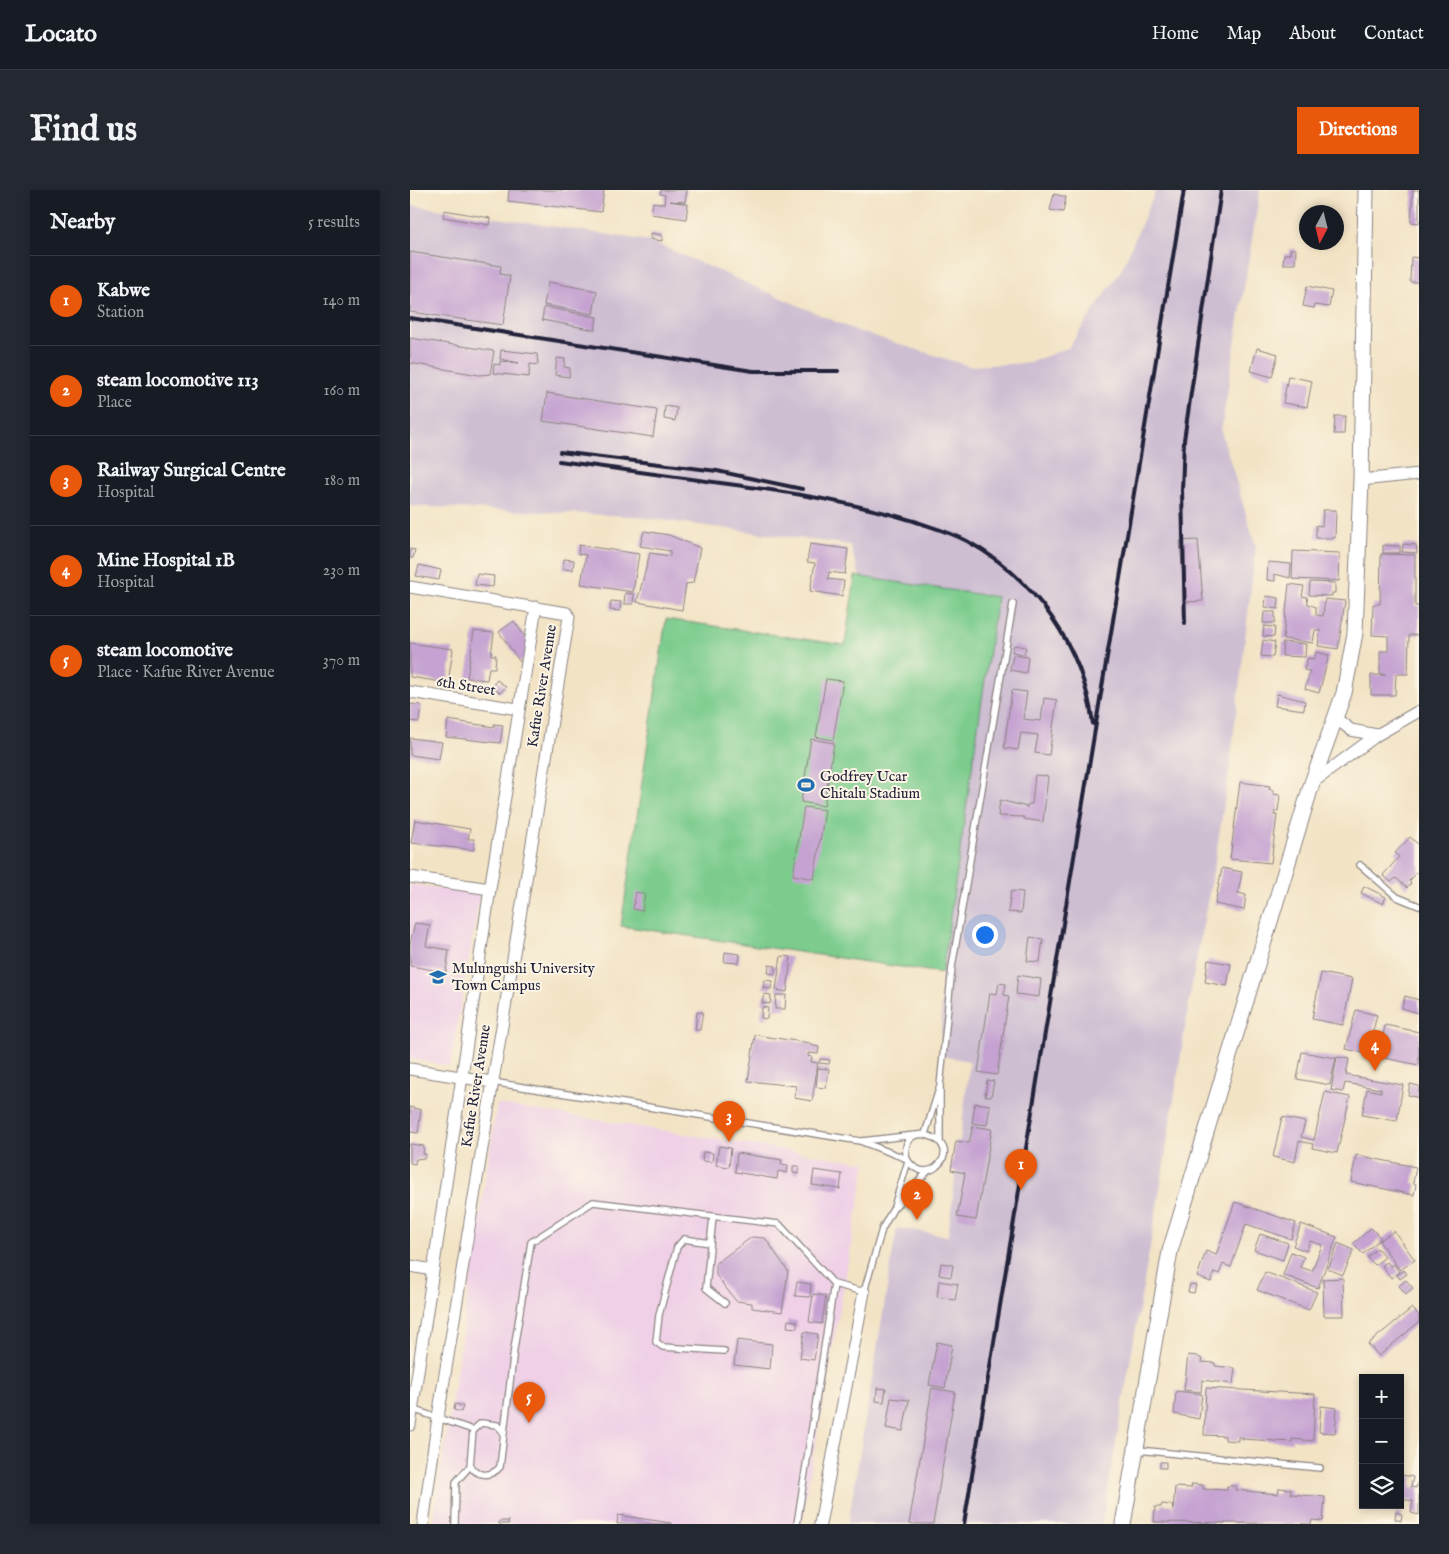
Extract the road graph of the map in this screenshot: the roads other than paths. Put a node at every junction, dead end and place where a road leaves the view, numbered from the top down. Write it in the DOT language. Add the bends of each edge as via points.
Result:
graph roads {
  1 [pos="1366,190"];
  2 [pos="1419,474"];
  3 [pos="1361,480"];
  4 [pos="410,587"];
  5 [pos="1014,604"];
  6 [pos="536,607"];
  7 [pos="410,692"];
  8 [pos="518,709"];
  9 [pos="1419,711"];
  10 [pos="1334,717"];
  11 [pos="1377,735"];
  12 [pos="1312,783"];
  13 [pos="1360,865"];
  14 [pos="410,877"];
  15 [pos="490,889"];
  16 [pos="1419,906"];
  17 [pos="410,1069"];
  18 [pos="461,1077"];
  19 [pos="492,1082"];
  20 [pos="940,1086"];
  21 [pos="922,1134"];
  22 [pos="860,1141"];
  23 [pos="940,1143"];
  24 [pos="907,1160"];
  25 [pos="928,1171"];
  26 [pos="894,1209"];
  27 [pos="712,1216"];
  28 [pos="710,1244"];
  29 [pos="410,1266"];
  30 [pos="433,1270"];
  31 [pos="834,1284"];
  32 [pos="864,1292"];
  33 [pos="725,1302"];
  34 [pos="724,1351"];
  35 [pos="412,1409"];
  36 [pos="506,1416"];
  37 [pos="438,1417"];
  38 [pos="492,1423"];
  39 [pos="410,1424"];
  40 [pos="473,1430"];
  41 [pos="504,1433"];
  42 [pos="1136,1450"];
  43 [pos="470,1466"];
  44 [pos="1320,1468"];
  45 [pos="423,1524"];
  46 [pos="455,1524"];
  47 [pos="797,1524"];
  48 [pos="820,1524"];
  49 [pos="1123,1524"];
  1 -- 3 [label="street"];
  2 -- 3 [label="street"];
  3 -- 10 [label="street" via="1355,633 1344,692"];
  4 -- 6 [label="street"];
  5 -- 20 [label="lane" via="952,967"];
  6 -- 8 [label="street, Kafue River Avenue"];
  6 -- 19 [label="street, Kafue River Avenue" via="566,613 569,617"];
  7 -- 8 [label="street, 6th Street"];
  8 -- 15 [label="street, Kafue River Avenue"];
  9 -- 11 [label="street"];
  10 -- 11 [label="street" via="1351,730"];
  10 -- 12 [label="street"];
  11 -- 12 [label="street"];
  12 -- 42 [label="street" via="1170,1251"];
  13 -- 16 [label="lane" via="1397,897"];
  14 -- 15 [label="street"];
  15 -- 18 [label="street, Kafue River Avenue"];
  17 -- 18 [label="street"];
  18 -- 19 [label="street"];
  18 -- 30 [label="street, Kafue River Avenue"];
  19 -- 22 [label="lane"];
  19 -- 37 [label="street, Kafue River Avenue"];
  20 -- 21 [label="lane"];
  20 -- 23 [label="lane"];
  21 -- 22 [label="lane"];
  21 -- 23 [label="lane" via="936,1138"];
  21 -- 24 [label="lane" via="914,1137 906,1147"];
  22 -- 24 [label="lane"];
  23 -- 25 [label="lane" via="943,1148 941,1160"];
  24 -- 25 [label="lane" via="916,1169"];
  24 -- 26 [label="lane"];
  25 -- 26 [label="lane"];
  26 -- 32 [label="lane" via="882,1229"];
  27 -- 28 [label="lane"];
  27 -- 31 [label="lane" via="779,1224"];
  27 -- 36 [label="lane" via="593,1202 531,1242"];
  28 -- 33 [label="lane" via="706,1288"];
  28 -- 34 [label="lane" via="684,1239 677,1248 659,1315 656,1342 663,1347"];
  29 -- 30 [label="street"];
  30 -- 35 [label="street, Kafue River Avenue"];
  31 -- 32 [label="lane"];
  31 -- 47 [label="lane"];
  32 -- 48 [label="street"];
  35 -- 37 [label="lane"];
  35 -- 39 [label="street, Kafue River Avenue"];
  36 -- 38 [label="lane"];
  36 -- 41 [label="lane"];
  37 -- 40 [label="lane"];
  37 -- 45 [label="street, Kafue River Avenue"];
  38 -- 40 [label="lane" via="481,1424"];
  38 -- 41 [label="lane"];
  40 -- 43 [label="lane"];
  41 -- 43 [label="lane" via="500,1467 496,1471 482,1474"];
  42 -- 44 [label="lane"];
  42 -- 49 [label="street"];
  43 -- 46 [label="lane" via="456,1482"];
}
